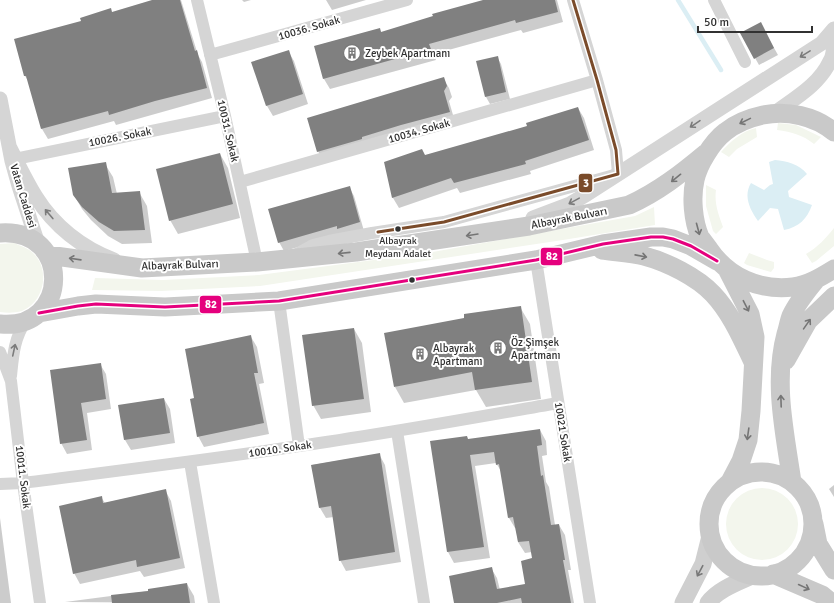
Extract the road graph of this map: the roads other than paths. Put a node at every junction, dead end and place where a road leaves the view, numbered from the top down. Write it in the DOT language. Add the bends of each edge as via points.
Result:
graph roads {
  1 [pos="197,0"];
  2 [pos="407,0"];
  3 [pos="573,0"];
  4 [pos="714,0"];
  5 [pos="834,28"];
  6 [pos="834,46"];
  7 [pos="210,55"];
  8 [pos="745,62"];
  9 [pos="597,80"];
  10 [pos="0,99"];
  11 [pos="775,113"];
  12 [pos="225,116"];
  13 [pos="834,132"];
  14 [pos="12,153"];
  15 [pos="706,153"];
  16 [pos="618,174"];
  17 [pos="240,182"];
  18 [pos="444,222"];
  19 [pos="497,231"];
  20 [pos="0,233"];
  21 [pos="416,243"];
  22 [pos="589,248"];
  23 [pos="43,249"];
  24 [pos="289,259"];
  25 [pos="536,260"];
  26 [pos="257,262"];
  27 [pos="722,266"];
  28 [pos="142,268"];
  29 [pos="834,269"];
  30 [pos="815,281"];
  31 [pos="834,296"];
  32 [pos="279,301"];
  33 [pos="33,317"];
  34 [pos="0,324"];
  35 [pos="0,352"];
  36 [pos="753,362"];
  37 [pos="0,363"];
  38 [pos="780,369"];
  39 [pos="11,381"];
  40 [pos="558,403"];
  41 [pos="397,431"];
  42 [pos="299,446"];
  43 [pos="190,462"];
  44 [pos="730,482"];
  45 [pos="792,482"];
  46 [pos="23,483"];
  47 [pos="0,484"];
  48 [pos="814,523"];
  49 [pos="710,536"];
  50 [pos="834,570"];
  51 [pos="773,574"];
  52 [pos="754,575"];
  53 [pos="40,603"];
  54 [pos="214,603"];
  55 [pos="424,603"];
  56 [pos="590,603"];
  57 [pos="683,603"];
  58 [pos="708,603"];
  59 [pos="832,603"];
  1 -- 7 [label="street, 10031. Sokak"];
  2 -- 7 [label="street, 10036. Sokak"];
  3 -- 9 [label="street"];
  4 -- 8 [label="street"];
  5 -- 16 [label="street, one-way" via="822,43"];
  6 -- 11 [label="street" via="831,61 822,76"];
  7 -- 12 [label="street, 10031. Sokak"];
  9 -- 16 [label="street" via="616,150"];
  9 -- 17 [label="street, 10034. Sokak"];
  10 -- 14 [label="street, Vatan Caddesi"];
  11 -- 13 [label="main road" via="802,115 827,126"];
  11 -- 15 [label="main road, one-way" via="748,118 724,132"];
  12 -- 14 [label="street, 10026. Sokak"];
  12 -- 17 [label="street, 10031. Sokak"];
  14 -- 23 [label="street, Vatan Caddesi" via="19,186"];
  28 -- 14 [label="street, Vatan Caddesi, one-way" via="101,255 69,235 36,197"];
  15 -- 19 [label="main road, Albayrak Bulvarı, one-way" via="668,184 629,205"];
  15 -- 27 [label="main road, one-way" via="695,180 693,209 700,237"];
  16 -- 18 [label="street, Albayrak Bulvarı"];
  16 -- 19 [label="street, one-way" via="570,204"];
  17 -- 26 [label="street, 10031. Sokak"];
  18 -- 21 [label="street, Albayrak Bulvarı"];
  18 -- 24 [label="street, Albayrak Bulvarı" via="329,241 313,245"];
  19 -- 21 [label="main road, Albayrak Bulvarı, one-way"];
  20 -- 23 [label="main road" via="12,232 26,236"];
  21 -- 24 [label="main road, Albayrak Bulvarı, one-way"];
  22 -- 25 [label="main road"];
  22 -- 27 [label="main road" via="627,240 662,237 691,246"];
  22 -- 36 [label="main road, one-way" via="658,260 693,278 714,295"];
  28 -- 23 [label="main road, Albayrak Bulvarı, one-way"];
  23 -- 33 [label="main road" via="53,269 54,285 49,300"];
  24 -- 26 [label="main road, Albayrak Bulvarı"];
  25 -- 32 [label="main road"];
  25 -- 40 [label="street, 10021 Sokak"];
  26 -- 28 [label="main road, Albayrak Bulvarı"];
  27 -- 30 [label="main road" via="748,282 770,288 793,287"];
  27 -- 36 [label="main road, one-way" via="750,314 755,337"];
  29 -- 30 [label="main road"];
  30 -- 38 [label="main road" via="790,317"];
  38 -- 31 [label="main road, one-way" via="808,321"];
  32 -- 33 [label="main road" via="165,307 96,304"];
  32 -- 42 [label="street"];
  33 -- 34 [label="main road" via="11,325"];
  39 -- 33 [label="street, one-way" via="14,347 21,329"];
  35 -- 39 [label="street, 10011. Sokak"];
  36 -- 44 [label="main road, one-way" via="748,440"];
  37 -- 39 [label="street"];
  45 -- 38 [label="main road, one-way" via="782,416"];
  39 -- 46 [label="street, 10011. Sokak"];
  40 -- 41 [label="street, 10010. Sokak"];
  40 -- 56 [label="street, 10021 Sokak"];
  41 -- 42 [label="street, 10010. Sokak"];
  41 -- 55 [label="street"];
  42 -- 43 [label="street, 10010. Sokak"];
  43 -- 46 [label="street, 10010. Sokak"];
  43 -- 54 [label="street"];
  44 -- 45 [label="main road" via="736,477 754,472 771,472"];
  44 -- 49 [label="main road" via="713,503 709,519"];
  45 -- 48 [label="main road" via="801,490 810,505"];
  46 -- 47 [label="street, 10010. Sokak"];
  46 -- 53 [label="street, 10011. Sokak"];
  48 -- 50 [label="main road" via="818,544"];
  48 -- 51 [label="main road" via="811,540 802,556 790,567"];
  49 -- 52 [label="main road" via="717,551 728,564"];
  49 -- 57 [label="main road, one-way" via="703,564"];
  51 -- 52 [label="main road"];
  51 -- 59 [label="main road, one-way" via="822,595"];
  52 -- 58 [label="main road" via="732,585"];
}
